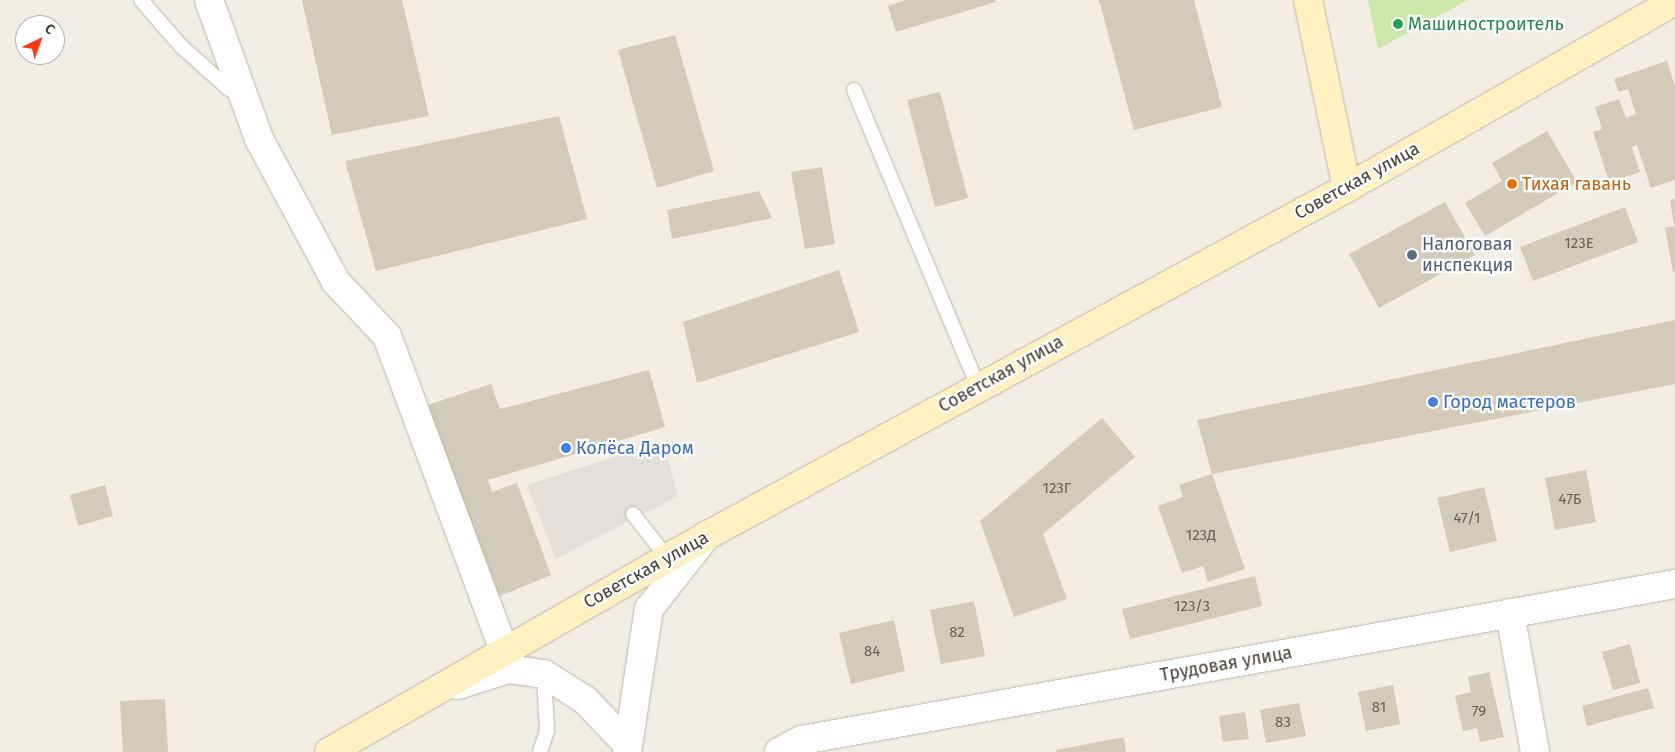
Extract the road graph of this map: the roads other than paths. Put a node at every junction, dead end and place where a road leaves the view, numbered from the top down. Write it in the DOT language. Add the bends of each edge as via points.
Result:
graph roads {
  1 [pos="141,0"];
  2 [pos="209,0"];
  3 [pos="1308,0"];
  4 [pos="1675,1"];
  5 [pos="854,90"];
  6 [pos="242,91"];
  7 [pos="1346,188"];
  8 [pos="978,387"];
  9 [pos="633,514"];
  10 [pos="706,536"];
  11 [pos="668,559"];
  12 [pos="1675,584"];
  13 [pos="1510,613"];
  14 [pos="504,650"];
  15 [pos="544,674"];
  16 [pos="431,695"];
  17 [pos="627,748"];
  18 [pos="330,752"];
  19 [pos="540,752"];
  20 [pos="779,752"];
  21 [pos="1535,752"];
  1 -- 6 [label="lane" via="181,46 229,89"];
  2 -- 6 [label="street"];
  3 -- 7 [label="main road"];
  4 -- 7 [label="main road, Советская улица"];
  5 -- 8 [label="lane"];
  6 -- 14 [label="street" via="259,139 336,282 388,336"];
  7 -- 8 [label="main road, Советская улица"];
  8 -- 10 [label="main road, Советская улица"];
  9 -- 11 [label="lane"];
  10 -- 11 [label="main road, Советская улица"];
  10 -- 17 [label="street" via="649,609"];
  11 -- 14 [label="main road, Советская улица"];
  12 -- 13 [label="street, Трудовая улица"];
  13 -- 20 [label="street, Трудовая улица" via="802,740"];
  13 -- 21 [label="street"];
  14 -- 16 [label="main road, Советская улица"];
  15 -- 16 [label="street" via="508,668"];
  15 -- 17 [label="street" via="585,700"];
  15 -- 19 [label="lane" via="547,731"];
  16 -- 18 [label="main road, Советская улица"];
}
